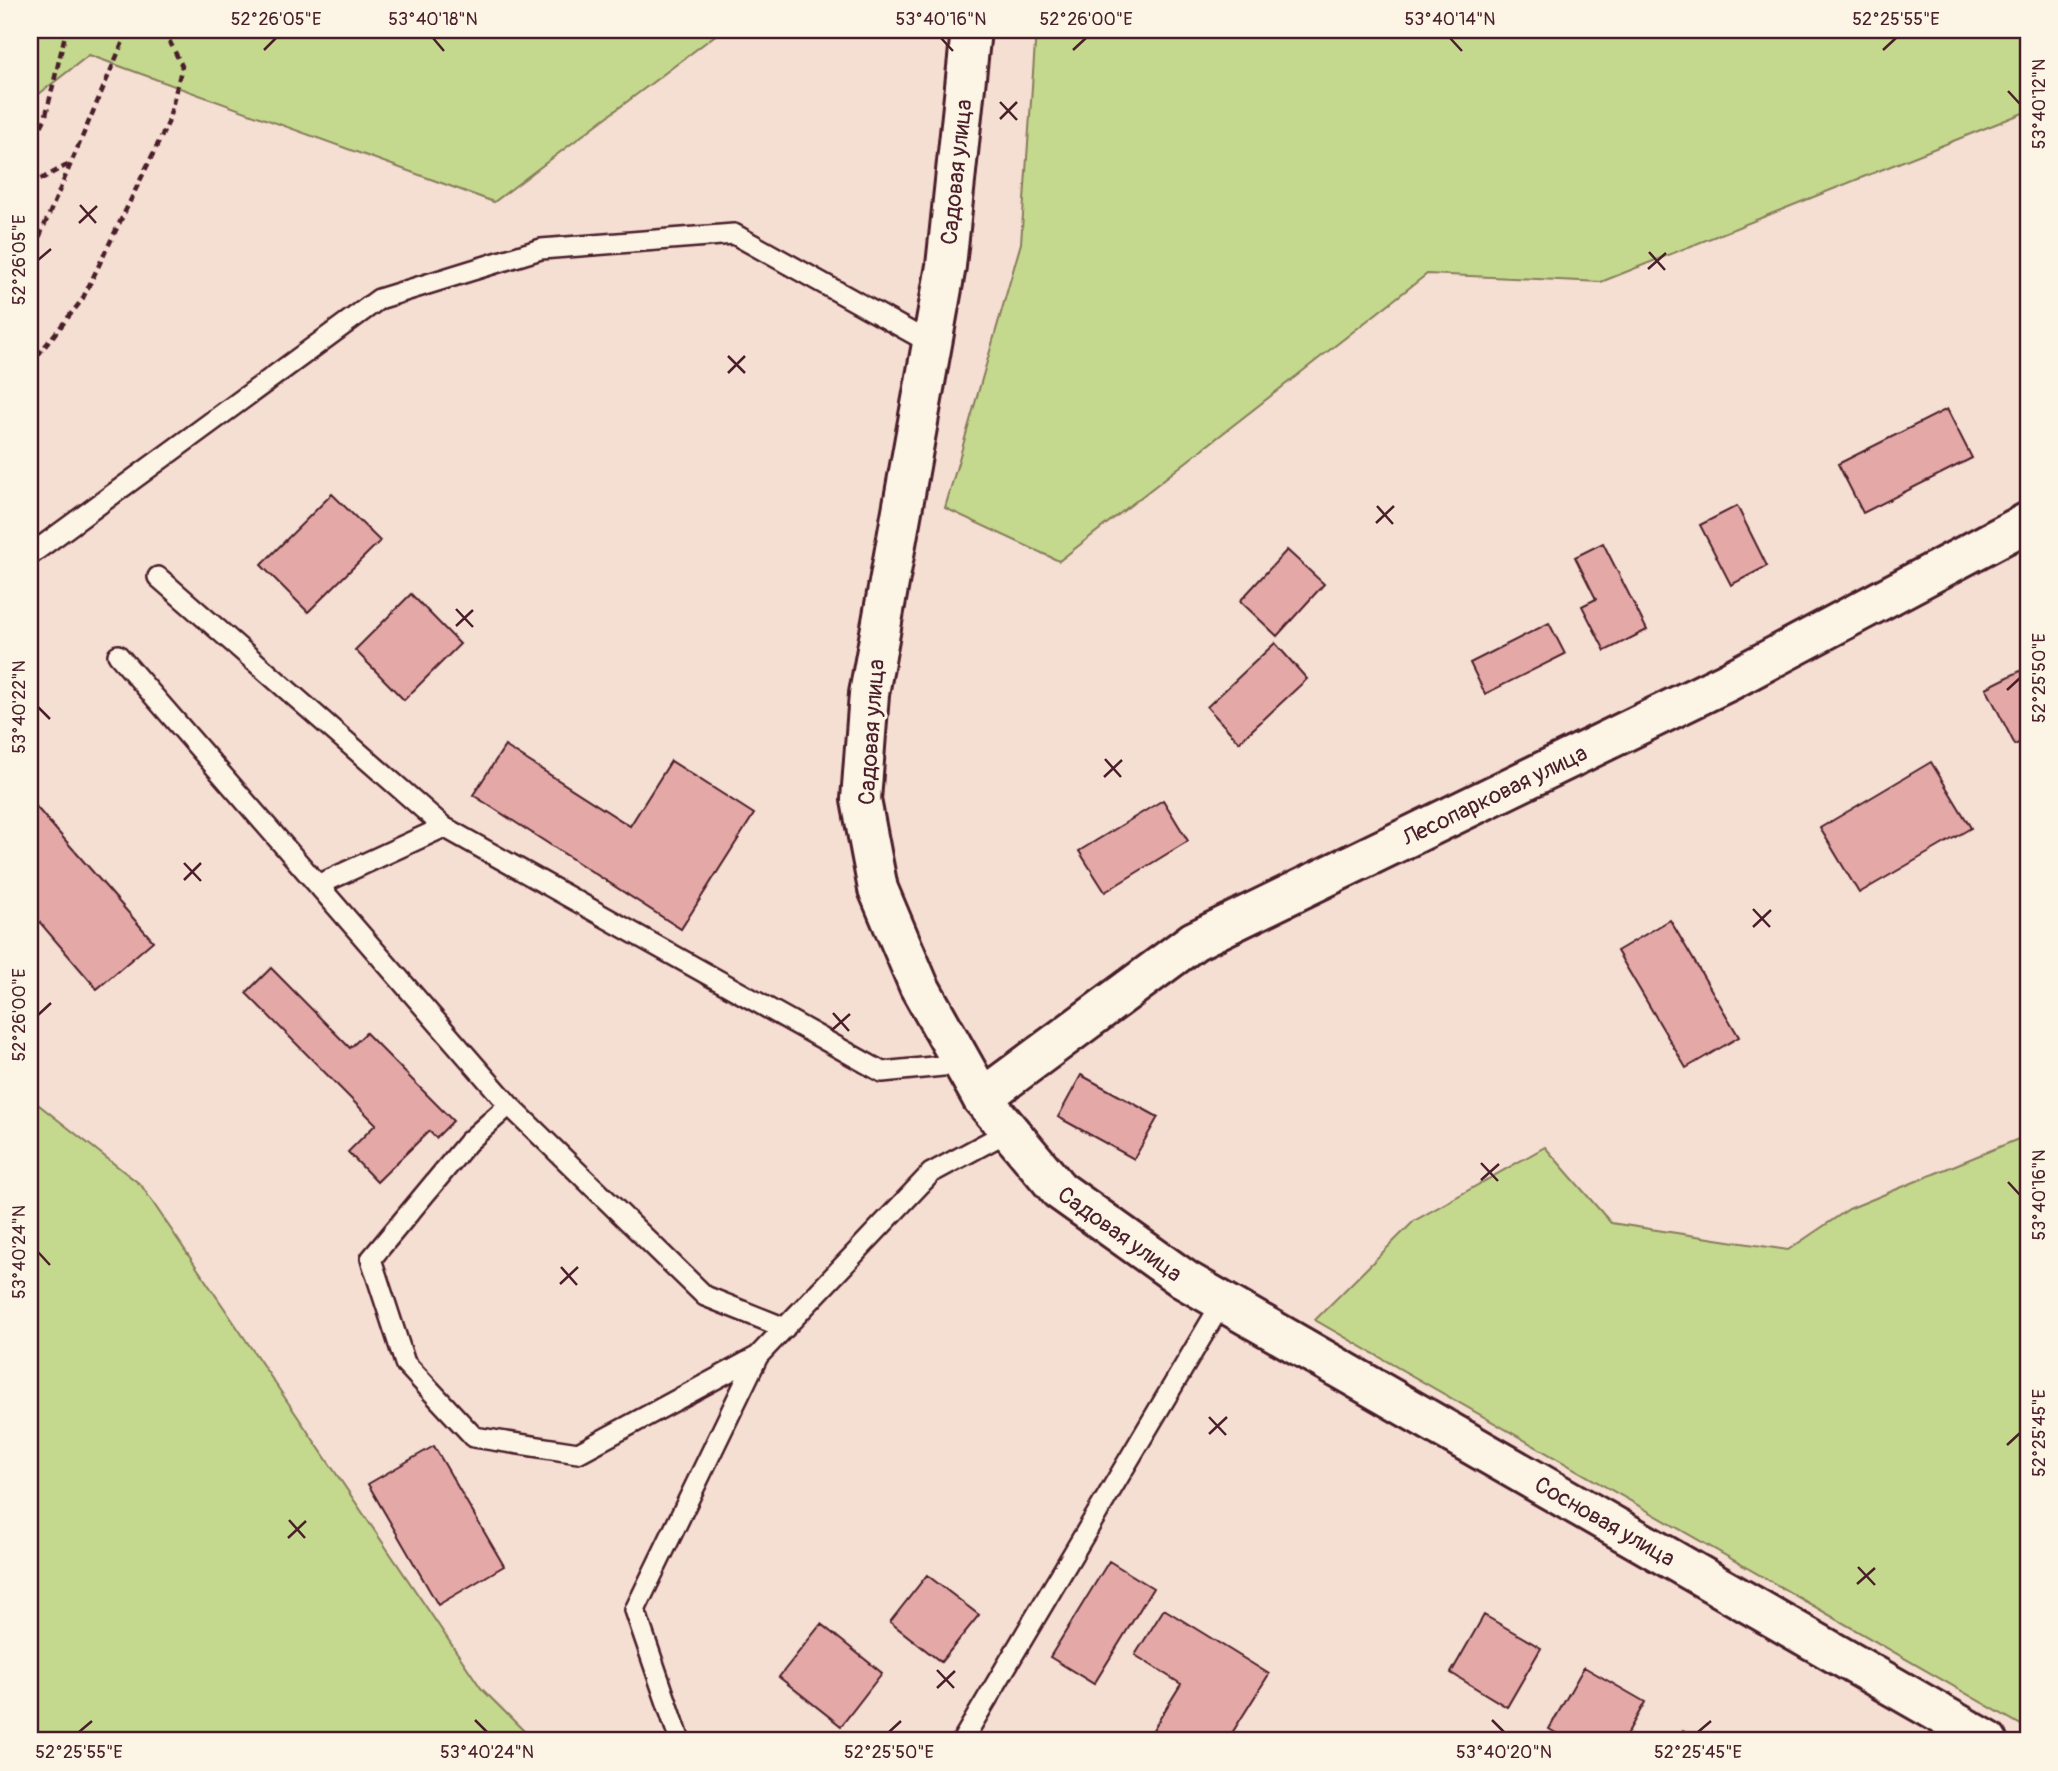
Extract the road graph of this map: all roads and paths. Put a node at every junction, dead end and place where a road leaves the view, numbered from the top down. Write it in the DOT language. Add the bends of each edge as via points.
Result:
graph roads {
  1 [pos="64,30"];
  2 [pos="128,30"];
  3 [pos="164,30"];
  4 [pos="971,30"];
  5 [pos="30,147"];
  6 [pos="70,163"];
  7 [pos="30,186"];
  8 [pos="30,260"];
  9 [pos="932,344"];
  10 [pos="30,365"];
  11 [pos="2028,522"];
  12 [pos="30,555"];
  13 [pos="158,577"];
  14 [pos="118,655"];
  15 [pos="444,827"];
  16 [pos="318,885"];
  17 [pos="963,1064"];
  18 [pos="982,1098"];
  19 [pos="509,1105"];
  20 [pos="1009,1130"];
  21 [pos="1223,1301"];
  22 [pos="785,1328"];
  23 [pos="758,1356"];
  24 [pos="680,1741"];
  25 [pos="962,1741"];
  26 [pos="1988,1741"];
  1 -- 5 [label="path" via="45,119"];
  2 -- 6 [label="path"];
  3 -- 10 [label="path" via="182,66 168,123 82,300"];
  4 -- 9 [label="street, Садовая улица" via="946,266"];
  6 -- 7 [label="path"];
  6 -- 8 [label="path"];
  9 -- 12 [label="lane" via="734,234 541,249 379,299"];
  9 -- 17 [label="street, Садовая улица" via="869,694 861,800 878,889 919,986"];
  11 -- 18 [label="street, Лесопарковая улица" via="1727,682 1194,941"];
  13 -- 15 [label="lane"];
  14 -- 16 [label="lane"];
  15 -- 16 [label="lane"];
  15 -- 17 [label="lane" via="882,1072"];
  16 -- 19 [label="lane"];
  17 -- 18 [label="street, Садовая улица"];
  18 -- 20 [label="street, Садовая улица"];
  19 -- 22 [label="lane" via="705,1296"];
  19 -- 23 [label="lane" via="468,1142 371,1259 405,1363 474,1437 578,1452"];
  20 -- 21 [label="street, Садовая улица" via="1059,1190 1185,1280"];
  20 -- 22 [label="lane" via="931,1173"];
  21 -- 25 [label="lane"];
  21 -- 26 [label="street, Сосновая улица"];
  22 -- 23 [label="lane"];
  23 -- 24 [label="lane" via="635,1610"];
}
